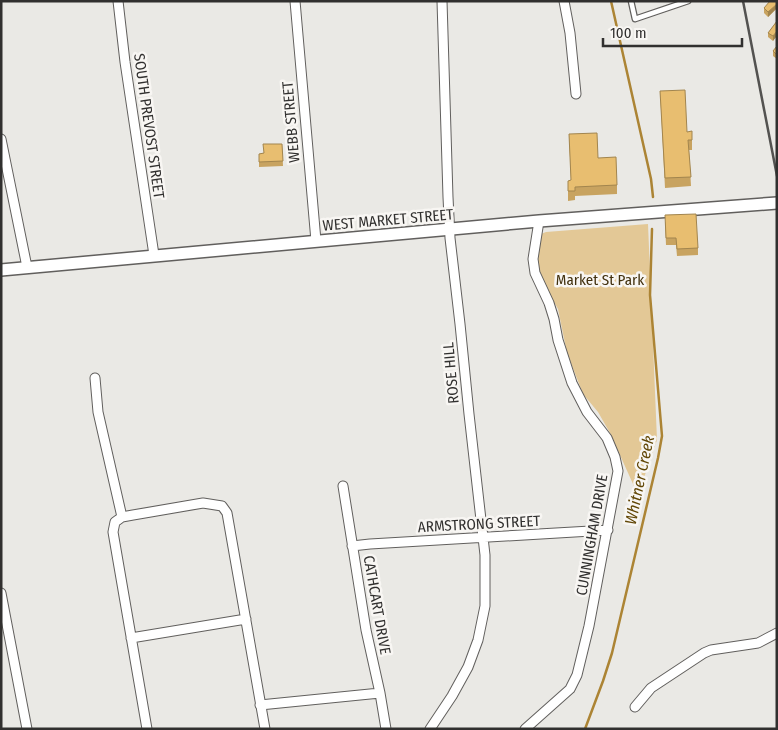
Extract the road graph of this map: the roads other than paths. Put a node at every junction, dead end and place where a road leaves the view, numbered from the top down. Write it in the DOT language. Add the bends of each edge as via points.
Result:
graph roads {
  1 [pos="118,1"];
  2 [pos="295,1"];
  3 [pos="442,1"];
  4 [pos="564,1"];
  5 [pos="631,1"];
  6 [pos="688,2"];
  7 [pos="576,94"];
  8 [pos="1,139"];
  9 [pos="777,203"];
  10 [pos="539,221"];
  11 [pos="450,229"];
  12 [pos="316,241"];
  13 [pos="154,256"];
  14 [pos="27,267"];
  15 [pos="1,270"];
  16 [pos="95,378"];
  17 [pos="343,486"];
  18 [pos="122,517"];
  19 [pos="608,530"];
  20 [pos="483,536"];
  21 [pos="352,546"];
  22 [pos="1,593"];
  23 [pos="246,619"];
  24 [pos="777,633"];
  25 [pos="131,638"];
  26 [pos="380,693"];
  27 [pos="260,705"];
  28 [pos="635,706"];
  29 [pos="27,729"];
  30 [pos="147,729"];
  31 [pos="265,729"];
  32 [pos="386,729"];
  33 [pos="430,729"];
  34 [pos="525,729"];
  1 -- 13 [label="street, SOUTH PREVOST STREET"];
  2 -- 12 [label="street, WEBB STREET"];
  3 -- 11 [label="street, ROSE HILL"];
  4 -- 7 [label="street"];
  5 -- 6 [label="lane" via="635,19"];
  8 -- 14 [label="street"];
  9 -- 10 [label="street, WEST MARKET STREET"];
  10 -- 11 [label="street, WEST MARKET STREET"];
  10 -- 19 [label="street, CUNNINGHAM DRIVE" via="533,259 535,273 549,303 572,383 606,438 618,470"];
  11 -- 12 [label="street, WEST MARKET STREET"];
  11 -- 20 [label="street, ROSE HILL"];
  12 -- 13 [label="street, WEST MARKET STREET"];
  13 -- 14 [label="street, WEST MARKET STREET"];
  14 -- 15 [label="street, WEST MARKET STREET"];
  16 -- 18 [label="street" via="98,412"];
  17 -- 21 [label="street, CATHCART DRIVE"];
  18 -- 23 [label="street" via="203,503 222,506 228,513"];
  18 -- 25 [label="street" via="115,522 113,532"];
  19 -- 20 [label="street, ARMSTRONG STREET"];
  19 -- 34 [label="street, CUNNINGHAM DRIVE" via="577,675 570,689"];
  20 -- 21 [label="street, ARMSTRONG STREET"];
  20 -- 33 [label="street, ROSE HILL" via="485,606 478,640 468,667"];
  21 -- 26 [label="street, CATHCART DRIVE"];
  22 -- 29 [label="street"];
  23 -- 25 [label="street"];
  23 -- 27 [label="street"];
  24 -- 28 [label="street" via="758,643 704,653 651,688"];
  25 -- 30 [label="street"];
  26 -- 27 [label="street"];
  26 -- 32 [label="street, CATHCART DRIVE"];
  27 -- 31 [label="street"];
}
